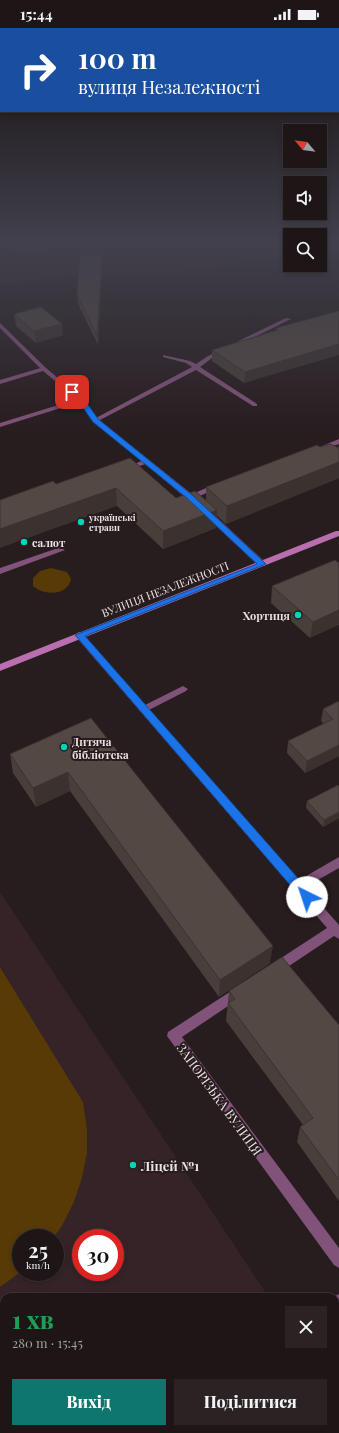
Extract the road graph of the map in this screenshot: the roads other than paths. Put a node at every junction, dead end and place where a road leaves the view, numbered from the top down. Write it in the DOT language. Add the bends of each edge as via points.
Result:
graph roads {
  1 [pos="288,319"];
  2 [pos="0,325"];
  3 [pos="165,356"];
  4 [pos="195,368"];
  5 [pos="44,369"];
  6 [pos="0,382"];
  7 [pos="82,400"];
  8 [pos="254,405"];
  9 [pos="96,420"];
  10 [pos="0,425"];
  11 [pos="339,441"];
  12 [pos="328,457"];
  13 [pos="147,462"];
  14 [pos="117,472"];
  15 [pos="227,483"];
  16 [pos="190,497"];
  17 [pos="339,533"];
  18 [pos="61,550"];
  19 [pos="262,564"];
  20 [pos="0,570"];
  21 [pos="79,635"];
  22 [pos="0,668"];
  23 [pos="183,689"];
  24 [pos="144,709"];
  25 [pos="339,862"];
  26 [pos="298,886"];
  27 [pos="337,931"];
  28 [pos="265,975"];
  29 [pos="252,984"];
  30 [pos="339,1260"];
  1 -- 4 [label="street" via="210,356"];
  2 -- 5 [label="street"];
  3 -- 4 [label="street" via="188,362"];
  4 -- 8 [label="street"];
  4 -- 9 [label="street"];
  5 -- 6 [label="street"];
  5 -- 7 [label="street"];
  7 -- 9 [label="street"];
  7 -- 10 [label="street"];
  9 -- 13 [label="street"];
  11 -- 12 [label="street" via="312,451"];
  13 -- 14 [label="street"];
  13 -- 16 [label="street"];
  15 -- 16 [label="street"];
  16 -- 19 [label="street"];
  17 -- 19 [label="main road, ВУЛИЦЯ НЕЗАЛЕЖНОСТІ"];
  18 -- 20 [label="street"];
  19 -- 21 [label="main road, ВУЛИЦЯ НЕЗАЛЕЖНОСТІ"];
  21 -- 22 [label="main road, ВУЛИЦЯ НЕЗАЛЕЖНОСТІ"];
  21 -- 24 [label="street"];
  23 -- 24 [label="street"];
  24 -- 26 [label="street"];
  25 -- 26 [label="street"];
  26 -- 27 [label="street"];
  27 -- 28 [label="street"];
  29 -- 30 [label="street, ЗАПОРІЗЬКА ВУЛИЦЯ" via="173,1036"];
}
